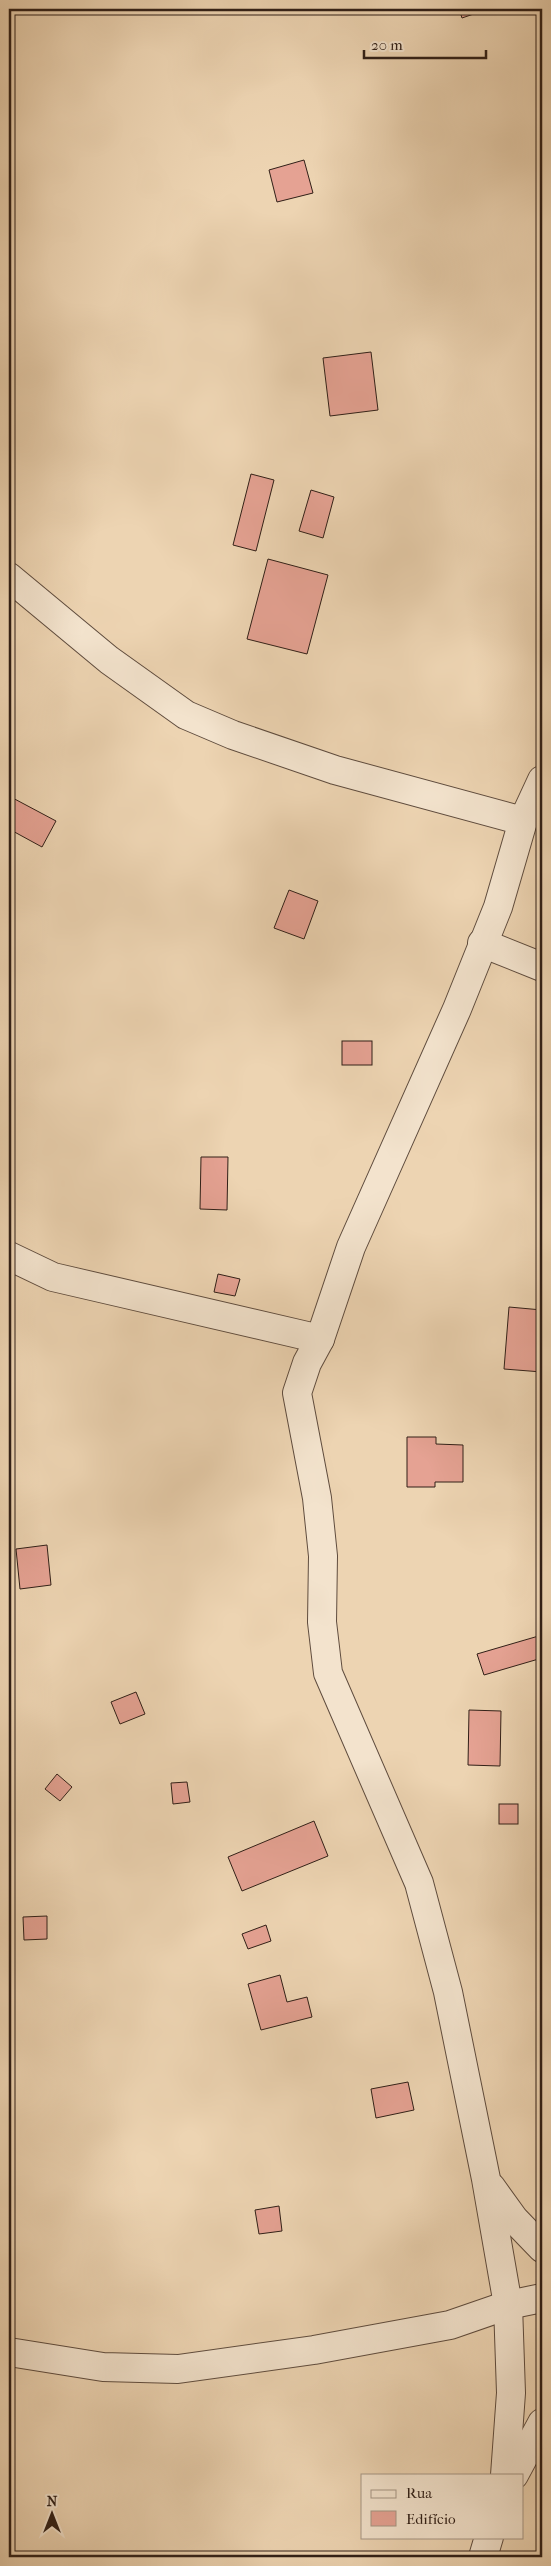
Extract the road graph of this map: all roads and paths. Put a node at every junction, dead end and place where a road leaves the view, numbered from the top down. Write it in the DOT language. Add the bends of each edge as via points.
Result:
graph roads {
  1 [pos="9,577"];
  2 [pos="542,780"];
  3 [pos="523,821"];
  4 [pos="482,943"];
  5 [pos="542,967"];
  6 [pos="9,1256"];
  7 [pos="320,1339"];
  8 [pos="486,2179"];
  9 [pos="542,2248"];
  10 [pos="542,2298"];
  11 [pos="508,2305"];
  12 [pos="9,2352"];
  13 [pos="542,2423"];
  14 [pos="505,2474"];
  15 [pos="515,2474"];
  16 [pos="489,2538"];
  17 [pos="482,2557"];
  1 -- 3 [label="street" via="109,660 186,715 335,770"];
  2 -- 3 [label="street"];
  3 -- 4 [label="street" via="498,907"];
  4 -- 5 [label="street"];
  4 -- 7 [label="street" via="457,1009 351,1247"];
  6 -- 7 [label="street" via="53,1277"];
  7 -- 8 [label="street" via="307,1363 297,1393 317,1498 323,1556 322,1622 328,1673 419,1883 448,1992"];
  8 -- 9 [label="street" via="514,2219"];
  8 -- 11 [label="street"];
  10 -- 11 [label="street"];
  11 -- 12 [label="street" via="450,2325 314,2350 178,2369 103,2367"];
  11 -- 14 [label="street" via="511,2393"];
  13 -- 15 [label="street"];
  16 -- 17 [label="street"];
}
